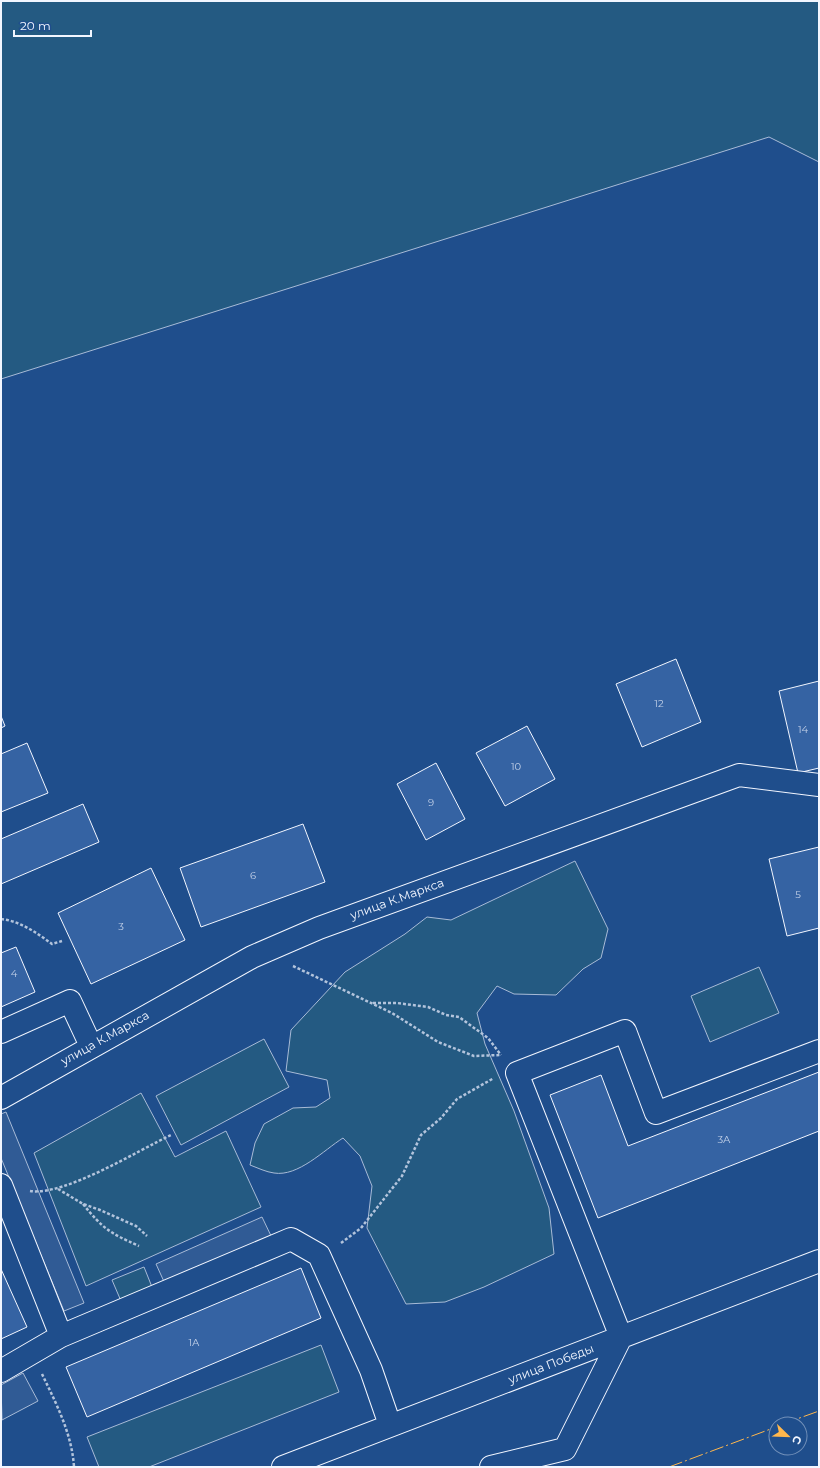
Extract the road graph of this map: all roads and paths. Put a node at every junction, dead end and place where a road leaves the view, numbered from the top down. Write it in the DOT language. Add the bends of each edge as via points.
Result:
graph roads {
  1 [pos="819,785"];
  2 [pos="1,919"];
  3 [pos="62,941"];
  4 [pos="287,965"];
  5 [pos="370,1002"];
  6 [pos="1,1032"];
  7 [pos="90,1046"];
  8 [pos="819,1051"];
  9 [pos="501,1055"];
  10 [pos="517,1074"];
  11 [pos="1,1098"];
  12 [pos="171,1135"];
  13 [pos="1,1186"];
  14 [pos="58,1189"];
  15 [pos="82,1204"];
  16 [pos="146,1236"];
  17 [pos="139,1246"];
  18 [pos="319,1255"];
  19 [pos="819,1261"];
  20 [pos="61,1336"];
  21 [pos="621,1337"];
  22 [pos="32,1353"];
  23 [pos="1,1371"];
  24 [pos="390,1425"];
  25 [pos="74,1467"];
  26 [pos="282,1467"];
  27 [pos="492,1467"];
  1 -- 7 [label="street, улица К.Маркса" via="740,775 312,931 252,957"];
  2 -- 3 [label="path" via="33,930 52,944"];
  4 -- 5 [label="path"];
  5 -- 9 [label="path" via="438,1042 474,1056"];
  5 -- 9 [label="path" via="428,1007 446,1015 459,1017 488,1038"];
  6 -- 7 [label="street" via="70,1001"];
  7 -- 11 [label="street, улица К.Маркса"];
  8 -- 10 [label="street" via="656,1113 625,1030"];
  9 -- 10 [label="path"];
  10 -- 18 [label="path" via="505,1073 457,1099 441,1118 421,1135 402,1176 360,1228 349,1239"];
  10 -- 21 [label="street"];
  12 -- 14 [label="path" via="99,1172"];
  13 -- 14 [label="path" via="39,1192"];
  13 -- 20 [label="street"];
  14 -- 15 [label="path"];
  15 -- 16 [label="path" via="136,1226"];
  15 -- 17 [label="path" via="110,1233"];
  18 -- 20 [label="street" via="291,1239"];
  18 -- 24 [label="street" via="371,1370"];
  19 -- 21 [label="street, улица Победы"];
  20 -- 22 [label="street"];
  21 -- 24 [label="street, улица Победы"];
  21 -- 27 [label="street" via="565,1449"];
  22 -- 23 [label="street"];
  22 -- 25 [label="path" via="58,1407 73,1454"];
  24 -- 26 [label="street, улица Победы"];
}
